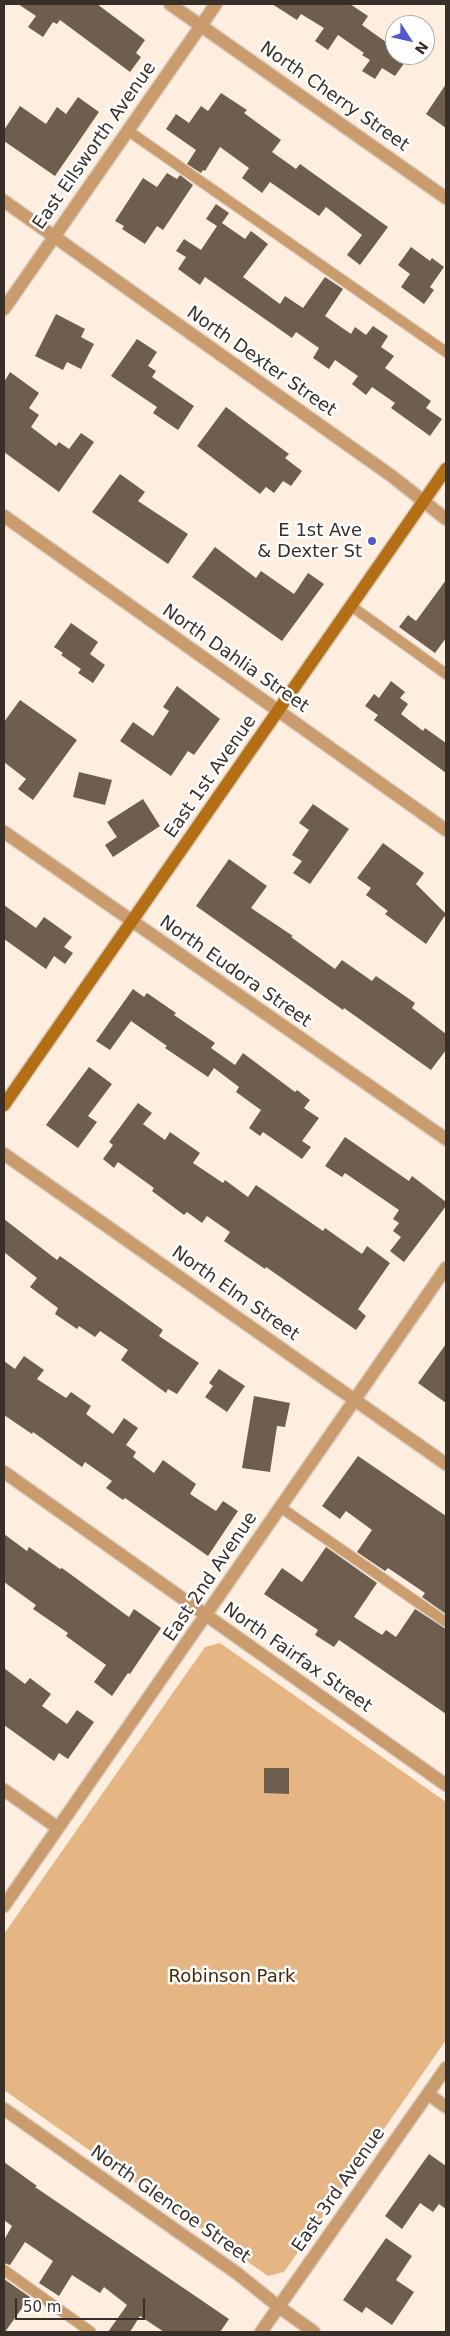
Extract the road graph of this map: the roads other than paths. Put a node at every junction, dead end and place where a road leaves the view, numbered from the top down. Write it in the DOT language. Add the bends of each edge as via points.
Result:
graph roads {
  1 [pos="170,4"];
  2 [pos="216,4"];
  3 [pos="201,25"];
  4 [pos="127,130"];
  5 [pos="446,198"];
  6 [pos="4,201"];
  7 [pos="54,236"];
  8 [pos="4,309"];
  9 [pos="446,352"];
  10 [pos="446,469"];
  11 [pos="424,502"];
  12 [pos="4,516"];
  13 [pos="446,520"];
  14 [pos="351,606"];
  15 [pos="446,674"];
  16 [pos="278,712"];
  17 [pos="446,830"];
  18 [pos="4,832"];
  19 [pos="131,921"];
  20 [pos="4,1104"];
  21 [pos="446,1139"];
  22 [pos="4,1154"];
  23 [pos="446,1268"];
  24 [pos="354,1398"];
  25 [pos="446,1464"];
  26 [pos="4,1472"];
  27 [pos="280,1507"];
  28 [pos="206,1615"];
  29 [pos="446,1622"];
  30 [pos="446,1785"];
  31 [pos="4,1790"];
  32 [pos="58,1828"];
  33 [pos="4,1906"];
  34 [pos="446,2068"];
  35 [pos="428,2094"];
  36 [pos="446,2107"];
  37 [pos="4,2109"];
  38 [pos="4,2270"];
  39 [pos="279,2307"];
  40 [pos="91,2332"];
  41 [pos="261,2332"];
  42 [pos="314,2332"];
  1 -- 3 [label="street, North Cherry Street"];
  2 -- 3 [label="street, East Ellsworth Avenue"];
  3 -- 4 [label="street, East Ellsworth Avenue"];
  3 -- 5 [label="street, North Cherry Street"];
  4 -- 7 [label="street, East Ellsworth Avenue"];
  4 -- 9 [label="lane"];
  6 -- 7 [label="street, North Dexter Street"];
  7 -- 8 [label="street, East Ellsworth Avenue"];
  7 -- 11 [label="street, North Dexter Street"];
  10 -- 11 [label="street, East 1st Avenue"];
  11 -- 13 [label="street, North Dexter Street"];
  11 -- 14 [label="street, East 1st Avenue"];
  12 -- 16 [label="street, North Dahlia Street"];
  14 -- 15 [label="lane"];
  14 -- 16 [label="street, East 1st Avenue"];
  16 -- 17 [label="street, North Dahlia Street"];
  16 -- 19 [label="street, East 1st Avenue"];
  18 -- 19 [label="street, North Eudora Street"];
  19 -- 20 [label="street, East 1st Avenue"];
  19 -- 21 [label="street, North Eudora Street"];
  22 -- 24 [label="street, North Elm Street"];
  23 -- 24 [label="street, East 2nd Avenue"];
  24 -- 25 [label="street, North Elm Street"];
  24 -- 27 [label="street, East 2nd Avenue"];
  26 -- 28 [label="street, North Fairfax Street"];
  27 -- 28 [label="street, East 2nd Avenue"];
  27 -- 29 [label="lane"];
  28 -- 30 [label="street, North Fairfax Street"];
  28 -- 32 [label="street, East 2nd Avenue"];
  31 -- 32 [label="street"];
  32 -- 33 [label="street, East 2nd Avenue"];
  34 -- 35 [label="street, East 3rd Avenue"];
  35 -- 36 [label="street"];
  35 -- 39 [label="street, East 3rd Avenue"];
  37 -- 39 [label="street, North Glencoe Street" via="238,2274"];
  38 -- 40 [label="lane"];
  39 -- 41 [label="street, East 3rd Avenue"];
  39 -- 42 [label="street, North Glencoe Street"];
}
